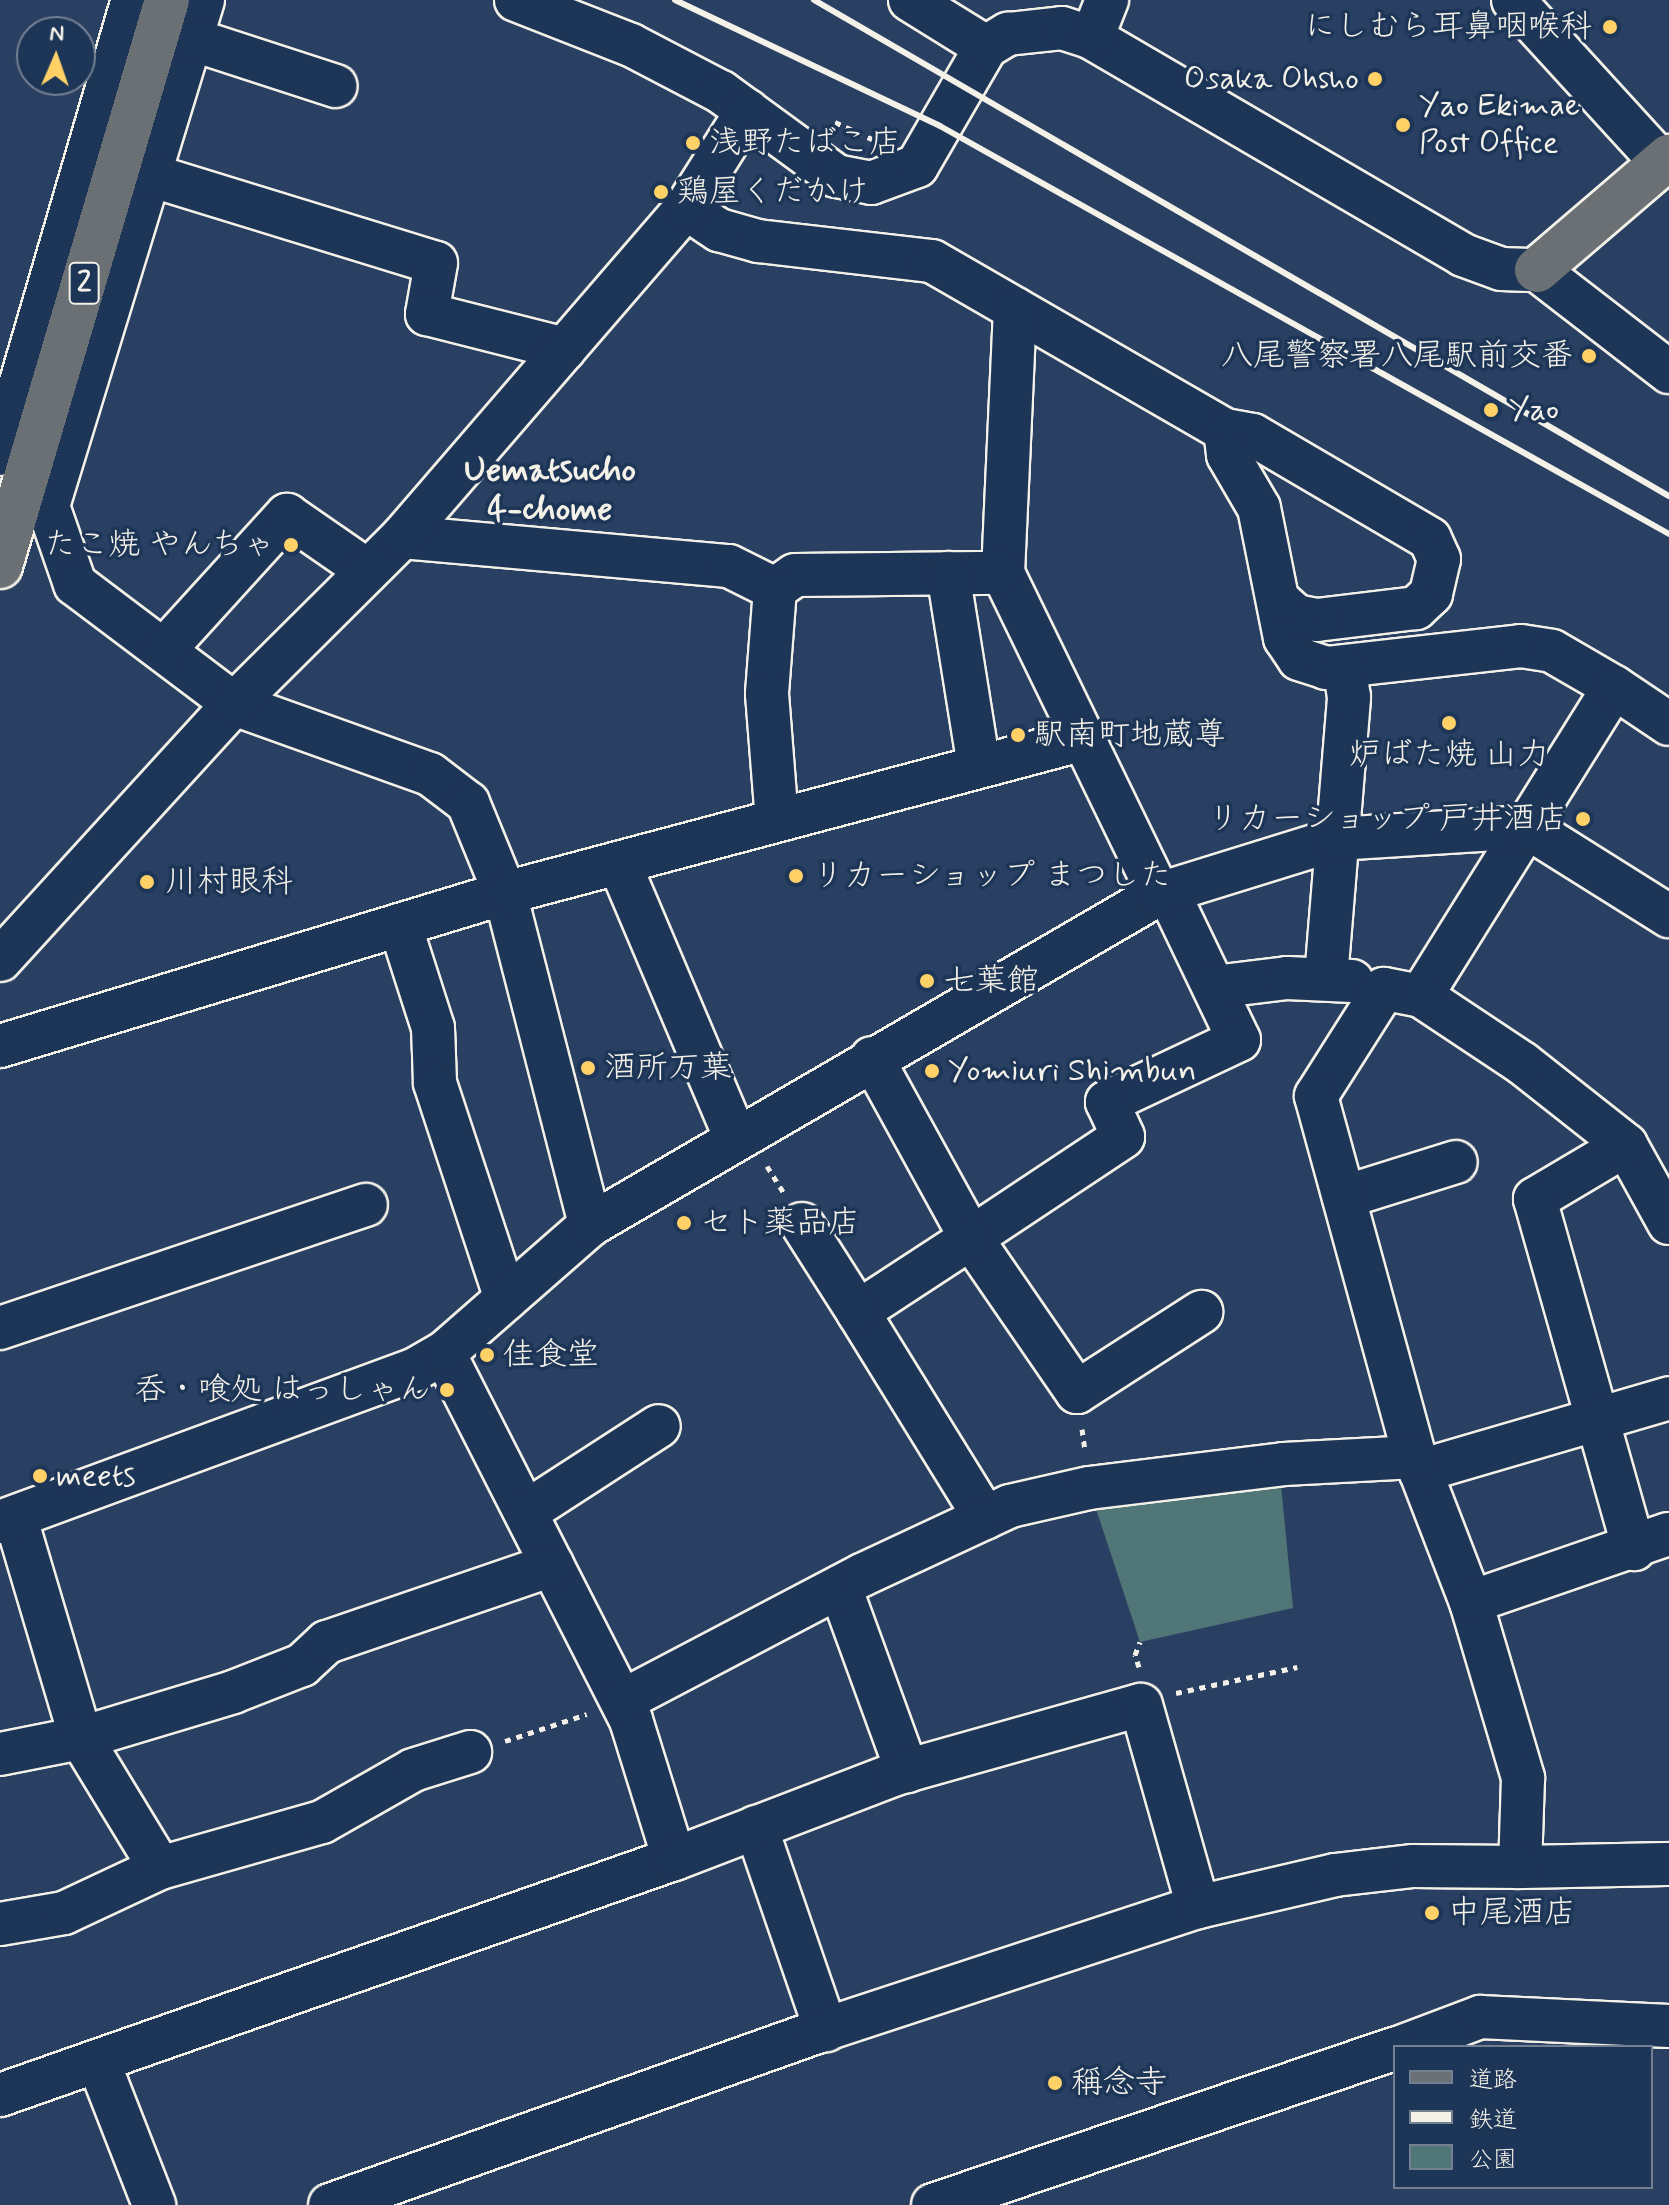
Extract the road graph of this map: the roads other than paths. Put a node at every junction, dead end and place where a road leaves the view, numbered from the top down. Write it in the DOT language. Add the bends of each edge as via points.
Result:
graph roads {
  1 [pos="133,0"];
  2 [pos="167,0"];
  3 [pos="203,0"];
  4 [pos="516,0"];
  5 [pos="910,0"];
  6 [pos="1107,0"];
  7 [pos="1513,0"];
  8 [pos="1092,38"];
  9 [pos="191,39"];
  10 [pos="986,47"];
  11 [pos="336,86"];
  12 [pos="747,111"];
  13 [pos="1665,160"];
  14 [pos="150,175"];
  15 [pos="686,208"];
  16 [pos="1537,270"];
  17 [pos="1015,309"];
  18 [pos="565,349"];
  19 [pos="1669,372"];
  20 [pos="1225,430"];
  21 [pos="0,454"];
  22 [pos="1305,466"];
  23 [pos="1259,508"];
  24 [pos="402,537"];
  25 [pos="0,566"];
  26 [pos="368,571"];
  27 [pos="948,573"];
  28 [pos="1003,573"];
  29 [pos="775,589"];
  30 [pos="1278,600"];
  31 [pos="164,650"];
  32 [pos="1344,666"];
  33 [pos="1614,687"];
  34 [pos="234,704"];
  35 [pos="1669,724"];
  36 [pos="1084,739"];
  37 [pos="979,766"];
  38 [pos="777,820"];
  39 [pos="1527,827"];
  40 [pos="1337,839"];
  41 [pos="619,863"];
  42 [pos="505,893"];
  43 [pos="1164,893"];
  44 [pos="1669,916"];
  45 [pos="400,925"];
  46 [pos="0,960"];
  47 [pos="1326,978"];
  48 [pos="1214,987"];
  49 [pos="1403,992"];
  50 [pos="0,1046"];
  51 [pos="872,1058"];
  52 [pos="741,1136"];
  53 [pos="1626,1145"];
  54 [pos="1456,1162"];
  55 [pos="1344,1197"];
  56 [pos="366,1205"];
  57 [pos="1669,1223"];
  58 [pos="802,1224"];
  59 [pos="590,1225"];
  60 [pos="971,1238"];
  61 [pos="506,1299"];
  62 [pos="858,1312"];
  63 [pos="1201,1312"];
  64 [pos="0,1328"];
  65 [pos="444,1353"];
  66 [pos="1669,1398"];
  67 [pos="1596,1419"];
  68 [pos="659,1426"];
  69 [pos="1418,1464"];
  70 [pos="526,1512"];
  71 [pos="985,1518"];
  72 [pos="8,1520"];
  73 [pos="1651,1542"];
  74 [pos="552,1565"];
  75 [pos="840,1587"];
  76 [pos="1471,1602"];
  77 [pos="622,1701"];
  78 [pos="81,1738"];
  79 [pos="470,1752"];
  80 [pos="0,1754"];
  81 [pos="907,1771"];
  82 [pos="756,1827"];
  83 [pos="674,1859"];
  84 [pos="1669,1864"];
  85 [pos="1520,1867"];
  86 [pos="160,1868"];
  87 [pos="1198,1907"];
  88 [pos="0,1924"];
  89 [pos="1669,2026"];
  90 [pos="826,2030"];
  91 [pos="1406,2045"];
  92 [pos="1393,2050"];
  93 [pos="98,2061"];
  94 [pos="0,2095"];
  95 [pos="154,2205"];
  96 [pos="330,2205"];
  97 [pos="933,2205"];
  1 -- 21 [label="street"];
  2 -- 25 [label="main road, 2"];
  3 -- 9 [label="street"];
  4 -- 12 [label="street" via="631,45"];
  5 -- 10 [label="street"];
  6 -- 8 [label="street"];
  7 -- 13 [label="street"];
  8 -- 10 [label="street" via="1062,28 1034,29"];
  8 -- 16 [label="street" via="1463,255 1501,269"];
  9 -- 11 [label="street"];
  9 -- 14 [label="street"];
  10 -- 12 [label="street" via="917,166 895,178 871,183 836,176"];
  12 -- 15 [label="street"];
  13 -- 16 [label="main road"];
  14 -- 18 [label="street" via="436,263 427,314"];
  14 -- 31 [label="street" via="48,506 75,584"];
  15 -- 17 [label="street" via="719,230 758,241 932,261"];
  15 -- 18 [label="street"];
  16 -- 19 [label="street"];
  17 -- 20 [label="street"];
  17 -- 28 [label="street"];
  18 -- 24 [label="street"];
  20 -- 22 [label="street" via="1253,435"];
  20 -- 23 [label="street" via="1228,455"];
  22 -- 23 [label="street" via="1271,479 1262,490"];
  22 -- 30 [label="street" via="1430,539 1439,559 1439,576 1416,608 1317,620 1296,616"];
  23 -- 30 [label="street"];
  24 -- 26 [label="street"];
  24 -- 29 [label="street" via="729,566"];
  26 -- 31 [label="street" via="287,515"];
  26 -- 34 [label="street"];
  27 -- 28 [label="street"];
  27 -- 29 [label="street" via="795,575"];
  27 -- 37 [label="street"];
  28 -- 36 [label="street"];
  29 -- 38 [label="street" via="767,694"];
  30 -- 32 [label="street" via="1285,638 1299,659 1311,665"];
  31 -- 34 [label="street"];
  32 -- 33 [label="street" via="1521,646 1552,651"];
  32 -- 40 [label="street" via="1349,697"];
  33 -- 35 [label="street"];
  33 -- 39 [label="street"];
  34 -- 42 [label="street" via="430,774 468,803"];
  34 -- 46 [label="street"];
  36 -- 37 [label="street"];
  36 -- 43 [label="street"];
  37 -- 38 [label="street"];
  38 -- 41 [label="street"];
  39 -- 40 [label="street"];
  39 -- 44 [label="street"];
  39 -- 49 [label="street"];
  40 -- 43 [label="street"];
  40 -- 47 [label="street"];
  41 -- 42 [label="street"];
  41 -- 52 [label="street"];
  42 -- 45 [label="street"];
  42 -- 59 [label="street"];
  43 -- 48 [label="street"];
  43 -- 51 [label="street"];
  45 -- 50 [label="street"];
  45 -- 61 [label="street" via="433,1028 435,1083"];
  47 -- 48 [label="street"];
  47 -- 49 [label="street"];
  48 -- 60 [label="street" via="1239,1040 1107,1102 1123,1137"];
  49 -- 53 [label="street" via="1522,1063"];
  49 -- 55 [label="street" via="1316,1096"];
  51 -- 52 [label="street"];
  51 -- 60 [label="street"];
  52 -- 59 [label="street"];
  53 -- 57 [label="street"];
  53 -- 67 [label="street" via="1535,1199"];
  54 -- 55 [label="street"];
  55 -- 69 [label="street"];
  56 -- 64 [label="street"];
  58 -- 62 [label="street"];
  59 -- 61 [label="street"];
  60 -- 62 [label="street"];
  60 -- 63 [label="street" via="1077,1392"];
  61 -- 65 [label="street"];
  62 -- 71 [label="street"];
  65 -- 70 [label="street"];
  65 -- 72 [label="street" via="414,1370"];
  66 -- 67 [label="street"];
  67 -- 69 [label="street"];
  67 -- 73 [label="street"];
  68 -- 70 [label="street"];
  69 -- 71 [label="street" via="1284,1464 1089,1488 1010,1506"];
  69 -- 76 [label="street"];
  70 -- 74 [label="street"];
  71 -- 75 [label="street"];
  72 -- 78 [label="street"];
  73 -- 76 [label="street"];
  74 -- 77 [label="street"];
  74 -- 78 [label="street" via="327,1642 302,1665 233,1692"];
  75 -- 77 [label="street"];
  75 -- 81 [label="street"];
  76 -- 85 [label="street" via="1523,1778"];
  77 -- 83 [label="street"];
  78 -- 80 [label="street"];
  78 -- 86 [label="street"];
  79 -- 86 [label="street" via="413,1770 322,1822"];
  81 -- 82 [label="street"];
  81 -- 87 [label="street" via="1141,1705"];
  82 -- 83 [label="street"];
  82 -- 90 [label="street"];
  83 -- 93 [label="street"];
  84 -- 85 [label="street"];
  85 -- 87 [label="street" via="1413,1866 1335,1875"];
  86 -- 88 [label="street" via="64,1913"];
  87 -- 90 [label="street"];
  89 -- 91 [label="street" via="1480,2017"];
  90 -- 96 [label="street"];
  92 -- 97 [label="street"];
  93 -- 94 [label="street"];
  93 -- 95 [label="street"];
}
